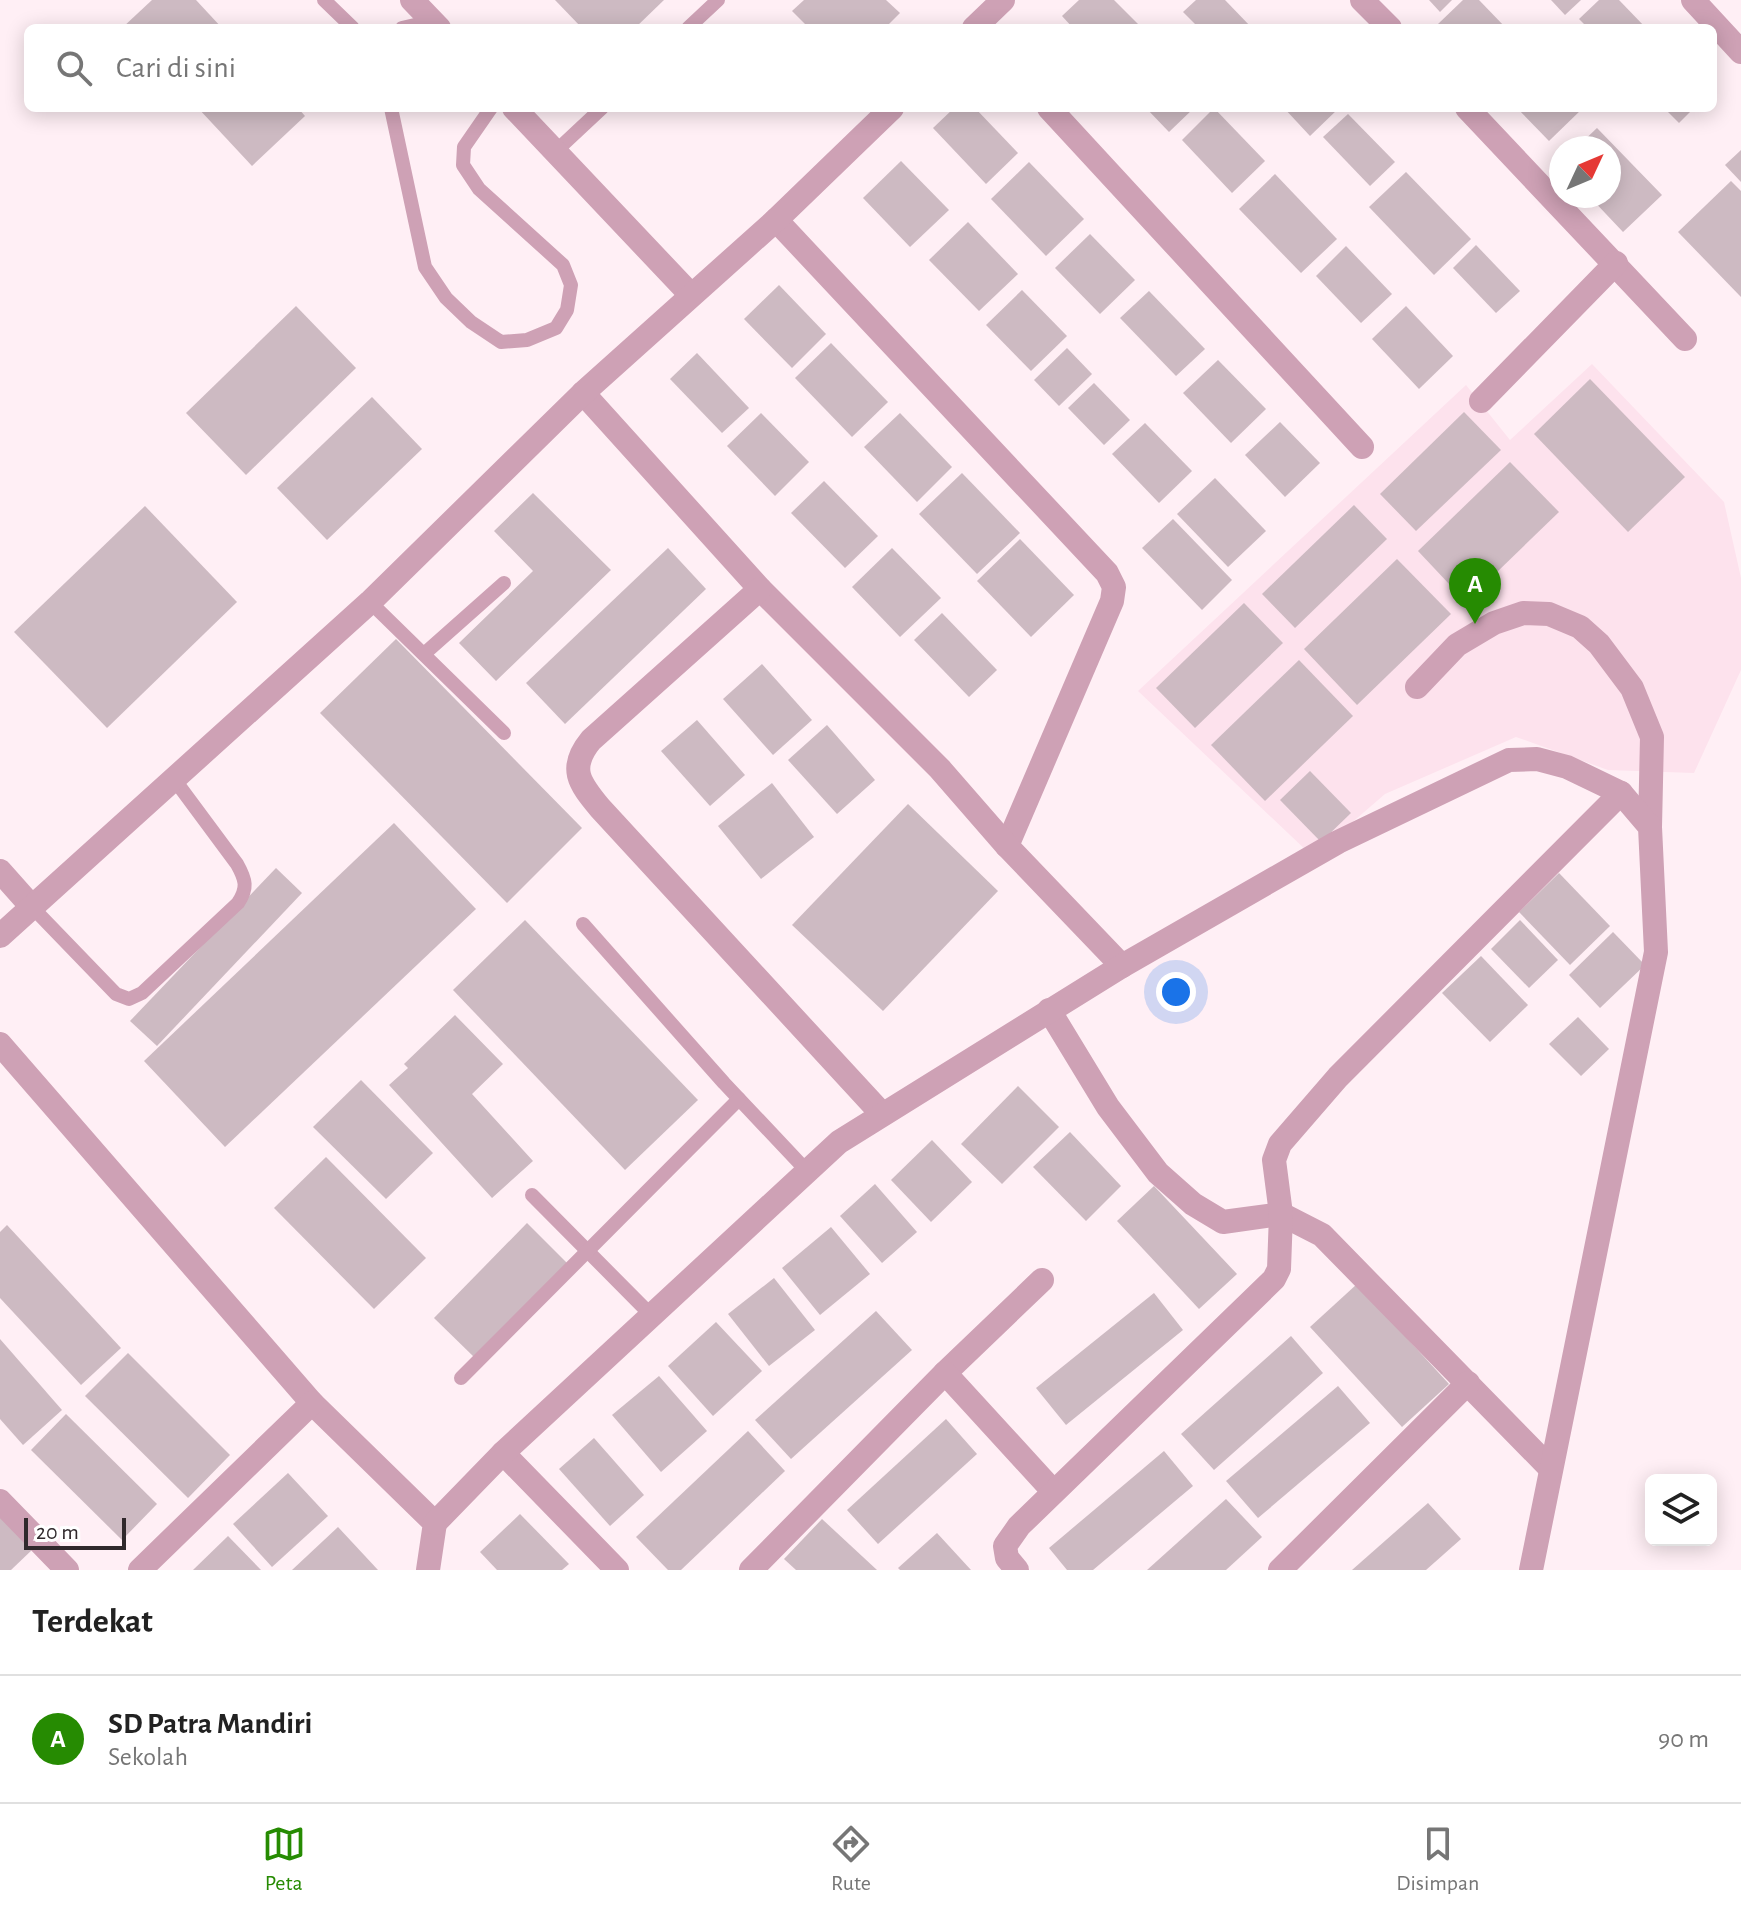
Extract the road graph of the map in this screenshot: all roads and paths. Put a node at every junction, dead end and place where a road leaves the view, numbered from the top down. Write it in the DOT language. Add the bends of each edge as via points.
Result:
graph roads {
  1 [pos="324,0"];
  2 [pos="412,0"];
  3 [pos="718,0"];
  4 [pos="1003,0"];
  5 [pos="1362,0"];
  6 [pos="1693,0"];
  7 [pos="349,24"];
  8 [pos="434,24"];
  9 [pos="692,24"];
  10 [pos="980,24"];
  11 [pos="1386,24"];
  12 [pos="1715,24"];
  13 [pos="1717,26"];
  14 [pos="1741,52"];
  15 [pos="392,112"];
  16 [pos="488,112"];
  17 [pos="518,112"];
  18 [pos="598,112"];
  19 [pos="888,112"];
  20 [pos="1053,112"];
  21 [pos="1471,112"];
  22 [pos="556,151"];
  23 [pos="776,220"];
  24 [pos="1616,263"];
  25 [pos="691,295"];
  26 [pos="1685,339"];
  27 [pos="583,393"];
  28 [pos="1481,401"];
  29 [pos="1362,447"];
  30 [pos="504,583"];
  31 [pos="760,589"];
  32 [pos="370,602"];
  33 [pos="424,654"];
  34 [pos="1417,687"];
  35 [pos="504,733"];
  36 [pos="174,779"];
  37 [pos="1621,793"];
  38 [pos="1650,827"];
  39 [pos="1007,846"];
  40 [pos="0,871"];
  41 [pos="32,907"];
  42 [pos="583,924"];
  43 [pos="0,936"];
  44 [pos="1122,966"];
  45 [pos="1049,1010"];
  46 [pos="0,1044"];
  47 [pos="739,1099"];
  48 [pos="882,1114"];
  49 [pos="806,1170"];
  50 [pos="532,1195"];
  51 [pos="1281,1214"];
  52 [pos="588,1251"];
  53 [pos="1042,1280"];
  54 [pos="652,1316"];
  55 [pos="945,1373"];
  56 [pos="461,1378"];
  57 [pos="1468,1383"];
  58 [pos="312,1403"];
  59 [pos="503,1453"];
  60 [pos="1550,1468"];
  61 [pos="1053,1491"];
  62 [pos="0,1501"];
  63 [pos="435,1523"];
  64 [pos="67,1570"];
  65 [pos="140,1570"];
  66 [pos="428,1570"];
  67 [pos="617,1570"];
  68 [pos="751,1570"];
  69 [pos="1017,1570"];
  70 [pos="1280,1570"];
  71 [pos="1531,1570"];
  1 -- 7 [label="lane"];
  2 -- 8 [label="street"];
  3 -- 9 [label="lane"];
  4 -- 10 [label="street"];
  5 -- 11 [label="street"];
  6 -- 12 [label="street"];
  13 -- 14 [label="street"];
  15 -- 16 [label="lane" via="425,267 471,322 501,342 527,340 556,328 567,310 571,285 563,265 479,189 463,165 464,147"];
  17 -- 22 [label="street"];
  18 -- 22 [label="lane"];
  19 -- 23 [label="street"];
  20 -- 29 [label="street"];
  21 -- 24 [label="street"];
  22 -- 25 [label="street"];
  23 -- 25 [label="street"];
  23 -- 39 [label="street" via="1107,573 1114,587"];
  24 -- 26 [label="street"];
  24 -- 28 [label="street"];
  25 -- 27 [label="street"];
  27 -- 31 [label="street"];
  27 -- 32 [label="street"];
  30 -- 33 [label="lane"];
  31 -- 39 [label="street" via="940,769"];
  31 -- 48 [label="street" via="591,740 579,755 577,772 600,808"];
  32 -- 33 [label="lane"];
  32 -- 36 [label="street"];
  33 -- 35 [label="lane"];
  34 -- 38 [label="street" via="1457,645 1494,623 1523,613 1549,614 1580,627 1632,688 1652,737"];
  36 -- 41 [label="street"];
  36 -- 41 [label="lane" via="237,864 246,891 142,993 129,999 116,994"];
  37 -- 38 [label="street"];
  37 -- 44 [label="street" via="1567,767 1537,759 1509,760 1338,842"];
  37 -- 51 [label="street" via="1338,1077 1280,1144 1274,1160"];
  38 -- 60 [label="street" via="1656,952"];
  39 -- 44 [label="street"];
  40 -- 41 [label="street"];
  41 -- 43 [label="street"];
  42 -- 47 [label="lane"];
  44 -- 45 [label="street"];
  45 -- 48 [label="street"];
  45 -- 51 [label="street" via="1108,1107 1158,1173 1193,1204 1223,1222"];
  46 -- 58 [label="street"];
  47 -- 49 [label="lane"];
  47 -- 52 [label="lane"];
  48 -- 49 [label="street"];
  49 -- 54 [label="street"];
  50 -- 52 [label="lane"];
  51 -- 57 [label="street" via="1322,1235"];
  51 -- 61 [label="street" via="1274,1279"];
  52 -- 54 [label="lane"];
  52 -- 56 [label="lane"];
  53 -- 55 [label="street"];
  54 -- 59 [label="street"];
  55 -- 61 [label="street"];
  55 -- 68 [label="street"];
  57 -- 60 [label="street"];
  57 -- 70 [label="street"];
  58 -- 63 [label="street"];
  58 -- 65 [label="street"];
  59 -- 63 [label="street"];
  59 -- 67 [label="street"];
  60 -- 71 [label="street"];
  61 -- 69 [label="street" via="1005,1546"];
  62 -- 64 [label="street"];
  63 -- 66 [label="street"];
}
